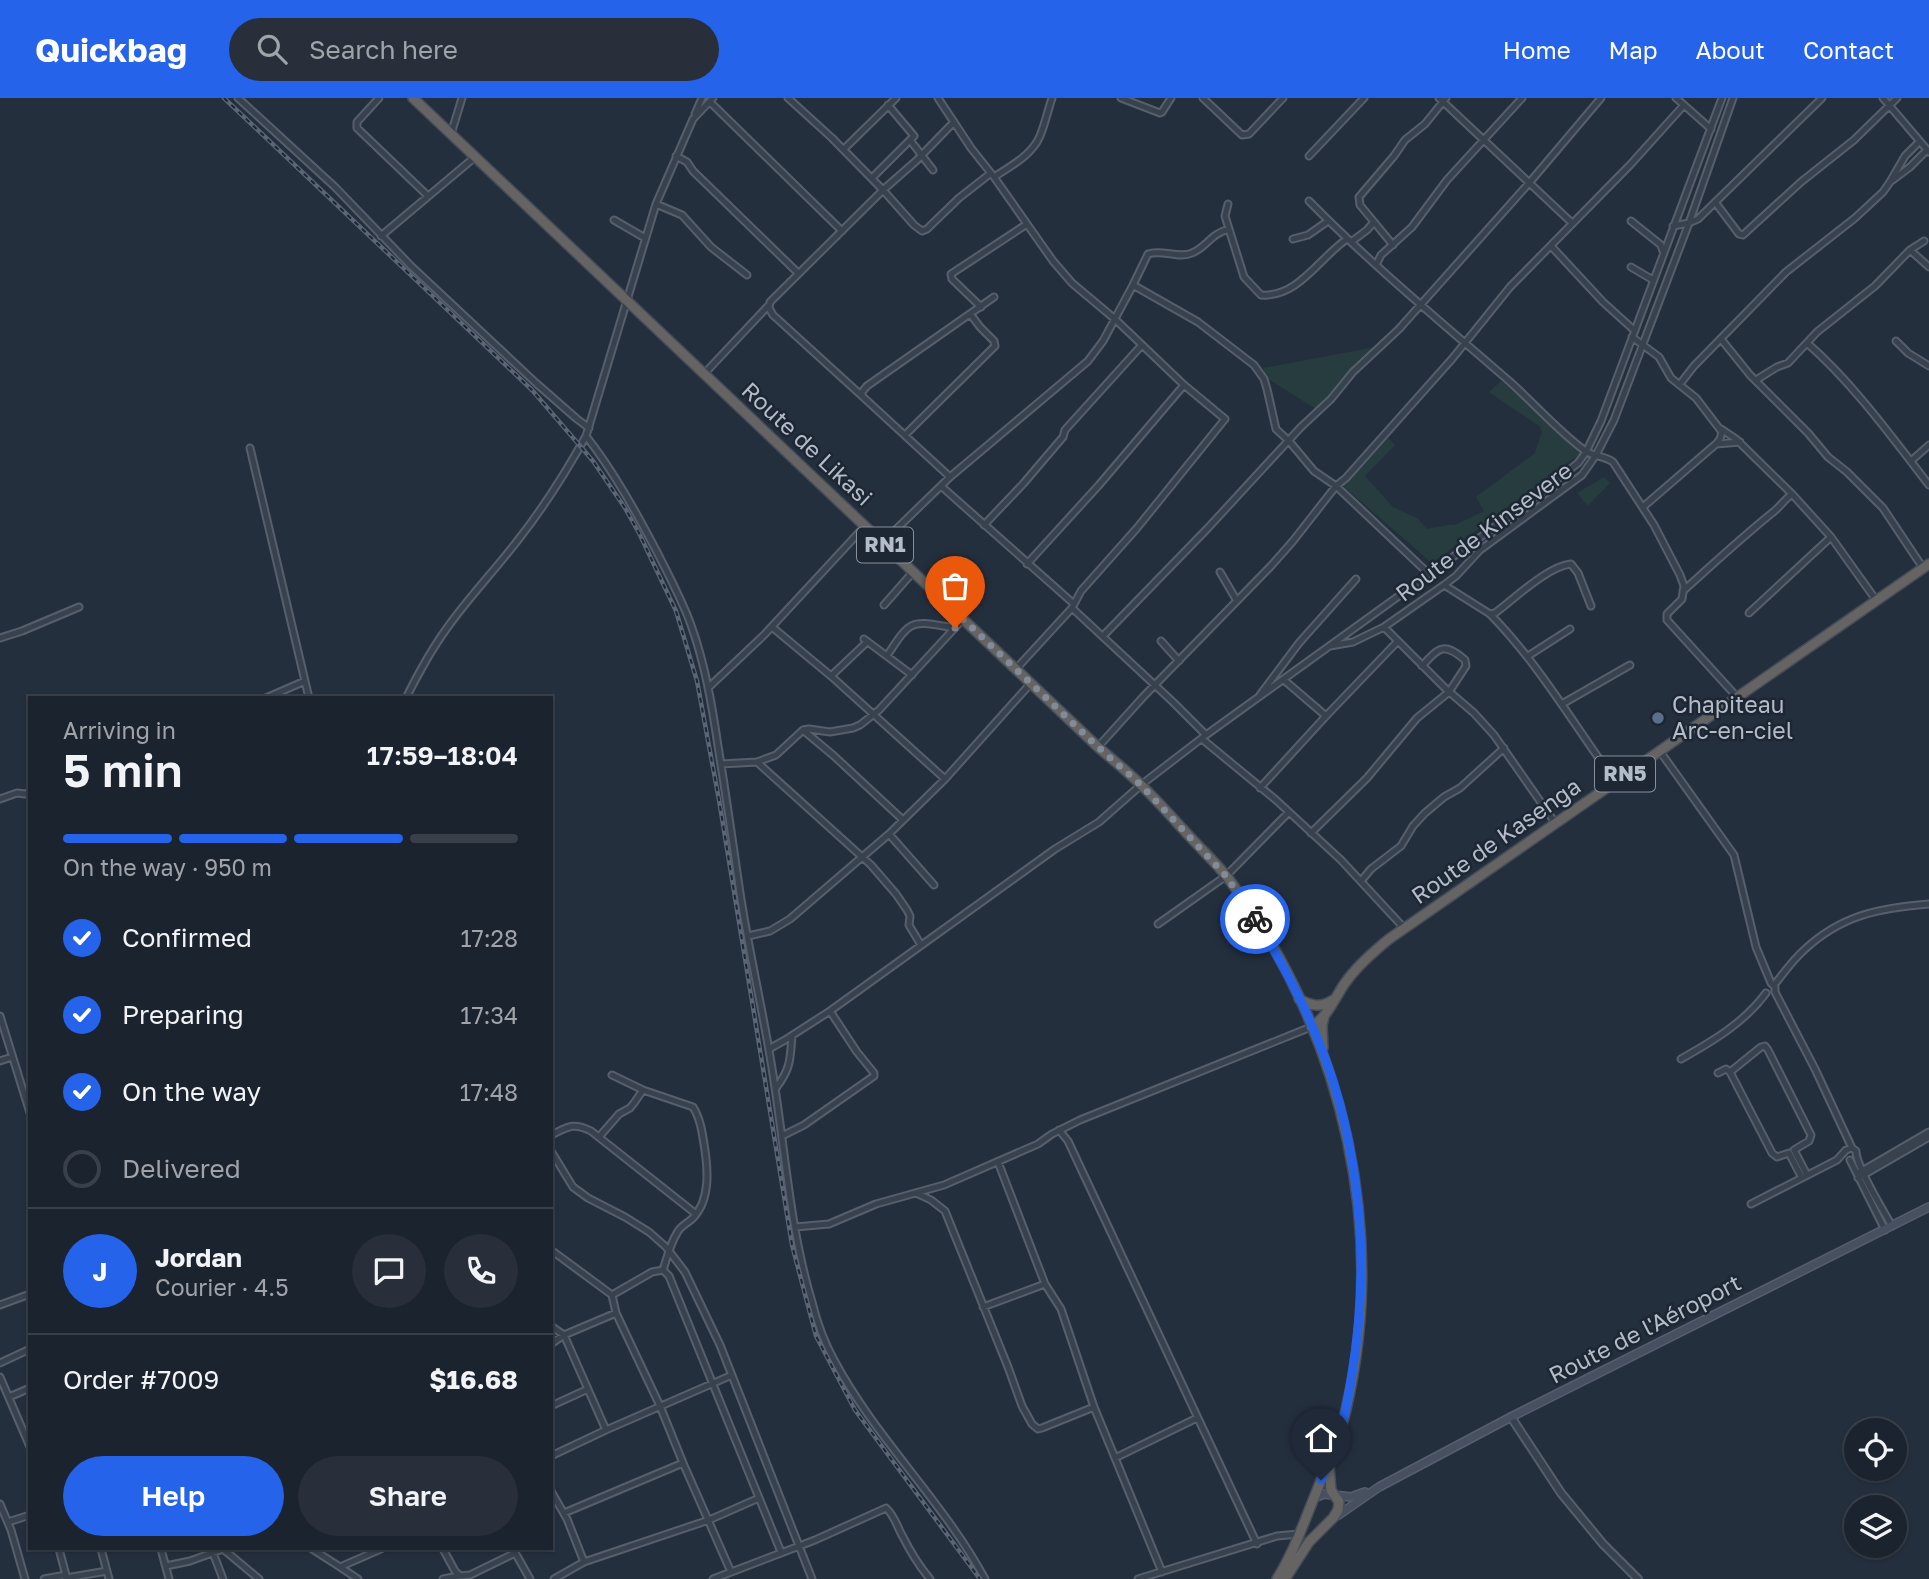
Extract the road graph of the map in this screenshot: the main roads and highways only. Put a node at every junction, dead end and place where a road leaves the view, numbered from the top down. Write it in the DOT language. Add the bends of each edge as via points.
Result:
graph roads {
  1 [pos="413,98"];
  2 [pos="1926,566"];
  3 [pos="1299,999"];
  4 [pos="1335,1000"];
  5 [pos="1324,1017"];
  6 [pos="1311,1027"];
  7 [pos="1324,1057"];
  8 [pos="1929,1207"];
  9 [pos="1330,1460"];
  10 [pos="1379,1487"];
  11 [pos="1334,1494"];
  12 [pos="1314,1498"];
  13 [pos="1333,1518"];
  14 [pos="1305,1523"];
  15 [pos="1319,1531"];
  16 [pos="1277,1579"];
  17 [pos="1285,1579"];
  1 -- 3 [label="highway, Route de Likasi / RN1" via="1141,785 1226,876 1274,949"];
  2 -- 4 [label="highway, Route de Kasenga / RN5" via="1404,928 1367,958"];
  3 -- 4 [label="highway" via="1315,1006"];
  3 -- 6 [label="highway, Route de Likasi / RN1"];
  4 -- 5 [label="highway, Route de Kasenga / RN5"];
  5 -- 6 [label="highway, Route de Kasenga / RN5"];
  5 -- 7 [label="highway"];
  6 -- 7 [label="highway, RN1"];
  7 -- 9 [label="highway, RN1" via="1349,1146 1362,1264 1354,1359"];
  8 -- 10 [label="main road, Route de l'Aéroport"];
  9 -- 11 [label="highway, RN1"];
  9 -- 12 [label="highway, RN1"];
  10 -- 11 [label="main road, Route de l'Aéroport" via="1350,1497"];
  10 -- 13 [label="main road, Route de l'Aéroport"];
  11 -- 12 [label="main road, Route de l'Aéroport"];
  11 -- 13 [label="highway, RN1" via="1339,1504"];
  12 -- 14 [label="highway, RN1"];
  13 -- 15 [label="highway"];
  14 -- 15 [label="highway" via="1307,1534"];
  14 -- 16 [label="highway, RN1"];
  15 -- 17 [label="highway"];
}
